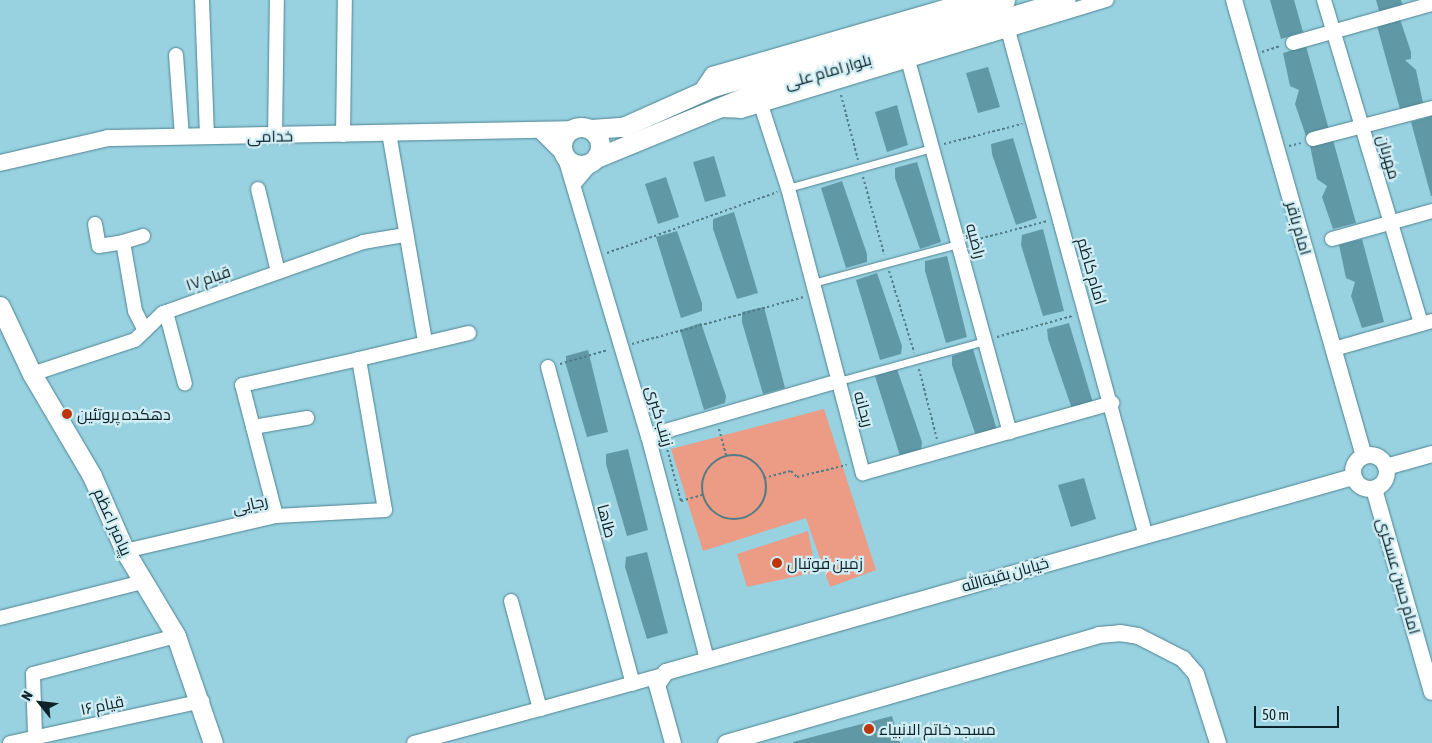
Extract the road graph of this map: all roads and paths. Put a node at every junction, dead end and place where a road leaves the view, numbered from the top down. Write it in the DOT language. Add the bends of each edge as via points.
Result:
graph roads {
  1 [pos="202,0"];
  2 [pos="277,0"];
  3 [pos="345,0"];
  4 [pos="969,0"];
  5 [pos="1066,0"];
  6 [pos="1106,0"];
  7 [pos="1234,0"];
  8 [pos="1324,0"];
  9 [pos="1432,4"];
  10 [pos="1002,11"];
  11 [pos="1333,32"];
  12 [pos="1293,43"];
  13 [pos="176,55"];
  14 [pos="1250,55"];
  15 [pos="908,60"];
  16 [pos="703,101"];
  17 [pos="761,105"];
  18 [pos="1432,108"];
  19 [pos="1031,121"];
  20 [pos="1361,126"];
  21 [pos="572,129"];
  22 [pos="591,129"];
  23 [pos="542,132"];
  24 [pos="389,133"];
  25 [pos="342,135"];
  26 [pos="275,136"];
  27 [pos="182,137"];
  28 [pos="206,137"];
  29 [pos="1313,139"];
  30 [pos="932,148"];
  31 [pos="1277,149"];
  32 [pos="564,155"];
  33 [pos="594,160"];
  34 [pos="0,163"];
  35 [pos="574,184"];
  36 [pos="788,188"];
  37 [pos="258,189"];
  38 [pos="1432,211"];
  39 [pos="1058,218"];
  40 [pos="1390,223"];
  41 [pos="95,224"];
  42 [pos="405,234"];
  43 [pos="143,236"];
  44 [pos="1332,239"];
  45 [pos="123,242"];
  46 [pos="958,244"];
  47 [pos="596,257"];
  48 [pos="278,272"];
  49 [pos="814,288"];
  50 [pos="0,306"];
  51 [pos="166,312"];
  52 [pos="1086,312"];
  53 [pos="1426,323"];
  54 [pos="145,331"];
  55 [pos="469,333"];
  56 [pos="985,341"];
  57 [pos="425,342"];
  58 [pos="622,347"];
  59 [pos="1334,349"];
  60 [pos="359,359"];
  61 [pos="548,367"];
  62 [pos="32,374"];
  63 [pos="839,381"];
  64 [pos="185,384"];
  65 [pos="1112,403"];
  66 [pos="715,416"];
  67 [pos="307,418"];
  68 [pos="253,427"];
  69 [pos="1010,432"];
  70 [pos="648,436"];
  71 [pos="1432,454"];
  72 [pos="726,455"];
  73 [pos="1364,456"];
  74 [pos="860,462"];
  75 [pos="1386,467"];
  76 [pos="1353,477"];
  77 [pos="764,478"];
  78 [pos="1374,489"];
  79 [pos="702,495"];
  80 [pos="276,516"];
  81 [pos="1145,533"];
  82 [pos="125,551"];
  83 [pos="142,582"];
  84 [pos="511,601"];
  85 [pos="0,618"];
  86 [pos="176,636"];
  87 [pos="708,660"];
  88 [pos="660,676"];
  89 [pos="633,684"];
  90 [pos="1432,692"];
  91 [pos="202,702"];
  92 [pos="540,709"];
  93 [pos="73,729"];
  94 [pos="35,735"];
  95 [pos="732,742"];
  96 [pos="10,743"];
  97 [pos="77,743"];
  98 [pos="213,743"];
  99 [pos="414,743"];
  100 [pos="673,743"];
  101 [pos="1218,743"];
  1 -- 28 [label="street"];
  2 -- 26 [label="street"];
  3 -- 25 [label="street"];
  4 -- 16 [label="street" via="712,74"];
  5 -- 10 [label="main road, بلوار امام علی"];
  6 -- 10 [label="street"];
  7 -- 14 [label="street, امام باقر"];
  8 -- 11 [label="street, مهربان"];
  9 -- 11 [label="street"];
  10 -- 15 [label="street"];
  10 -- 16 [label="main road, بلوار امام علی"];
  10 -- 19 [label="street, امام کاظم"];
  11 -- 12 [label="street"];
  11 -- 20 [label="street, مهربان"];
  12 -- 14 [label="path"];
  13 -- 27 [label="street"];
  14 -- 31 [label="street, امام باقر"];
  15 -- 17 [label="street"];
  15 -- 30 [label="street, راضیه"];
  16 -- 17 [label="street" via="741,111"];
  16 -- 22 [label="main road, بلوار امام علی" via="623,127"];
  16 -- 33 [label="main road, بلوار امام علی"];
  17 -- 36 [label="street, ریحانه"];
  18 -- 20 [label="street"];
  19 -- 30 [label="path"];
  19 -- 39 [label="street, امام کاظم"];
  20 -- 29 [label="street"];
  20 -- 40 [label="street, مهربان"];
  21 -- 22 [label="main road"];
  21 -- 23 [label="street, خدامی"];
  21 -- 32 [label="main road" via="563,139"];
  22 -- 33 [label="main road" via="600,148"];
  23 -- 24 [label="street, خدامی"];
  23 -- 32 [label="street"];
  24 -- 25 [label="street, خدامی"];
  24 -- 42 [label="street"];
  25 -- 26 [label="street, خدامی"];
  26 -- 28 [label="street, خدامی"];
  27 -- 28 [label="street, خدامی"];
  27 -- 34 [label="street, خدامی" via="108,138"];
  29 -- 31 [label="path"];
  30 -- 36 [label="lane"];
  30 -- 46 [label="street, راضیه"];
  31 -- 59 [label="street, امام باقر"];
  32 -- 33 [label="main road" via="573,164"];
  32 -- 35 [label="street, زینب کبری"];
  33 -- 35 [label="street"];
  35 -- 47 [label="street, زینب کبری"];
  36 -- 47 [label="path"];
  36 -- 49 [label="street, ریحانه"];
  37 -- 48 [label="street"];
  38 -- 40 [label="street"];
  39 -- 46 [label="path"];
  39 -- 52 [label="street, امام کاظم"];
  40 -- 44 [label="street"];
  40 -- 53 [label="street, مهربان"];
  41 -- 45 [label="street" via="99,246"];
  42 -- 48 [label="street, قیام ۱۷" via="363,242"];
  42 -- 57 [label="street"];
  43 -- 45 [label="street"];
  45 -- 54 [label="street" via="135,311"];
  46 -- 49 [label="lane"];
  46 -- 56 [label="street, راضیه"];
  47 -- 58 [label="street, زینب کبری"];
  48 -- 51 [label="street, قیام ۱۷"];
  49 -- 58 [label="path"];
  49 -- 63 [label="street, ریحانه"];
  50 -- 62 [label="main road, پیامبر اعظم"];
  51 -- 54 [label="street, قیام ۱۷"];
  51 -- 64 [label="street"];
  52 -- 56 [label="path"];
  52 -- 65 [label="street, امام کاظم"];
  53 -- 59 [label="street"];
  54 -- 62 [label="street, قیام ۱۷" via="135,340"];
  55 -- 57 [label="street"];
  56 -- 63 [label="lane"];
  56 -- 69 [label="street, راضیه"];
  57 -- 60 [label="street"];
  58 -- 61 [label="path"];
  58 -- 70 [label="street, زینب کبری"];
  59 -- 73 [label="street, امام باقر"];
  60 -- 68 [label="street" via="242,385"];
  60 -- 80 [label="street, رجایی" via="385,510"];
  61 -- 89 [label="street, طاها"];
  62 -- 82 [label="main road, پیامبر اعظم" via="92,476"];
  63 -- 66 [label="street"];
  63 -- 74 [label="street, ریحانه"];
  65 -- 69 [label="street"];
  65 -- 81 [label="street, امام کاظم"];
  66 -- 70 [label="street"];
  66 -- 72 [label="path"];
  67 -- 68 [label="street"];
  68 -- 80 [label="street"];
  69 -- 74 [label="street" via="863,473"];
  70 -- 79 [label="path" via="666,445 681,501"];
  70 -- 87 [label="street, زینب کبری"];
  71 -- 75 [label="street"];
  72 -- 77 [label="path" via="745,456 760,467"];
  72 -- 79 [label="path" via="711,464 703,478"];
  73 -- 75 [label="street" via="1376,456"];
  73 -- 76 [label="street" via="1354,466"];
  74 -- 77 [label="path" via="797,477 791,471"];
  75 -- 78 [label="street" via="1386,478"];
  76 -- 78 [label="street" via="1364,488"];
  76 -- 81 [label="street, خیابان بقیةالله"];
  77 -- 79 [label="path" via="762,504 748,517 729,520 712,511"];
  78 -- 90 [label="street, امام حسن عسکری"];
  80 -- 82 [label="street, رجایی"];
  81 -- 87 [label="street, خیابان بقیةالله"];
  82 -- 83 [label="main road, پیامبر اعظم"];
  83 -- 85 [label="street"];
  83 -- 86 [label="main road, پیامبر اعظم"];
  84 -- 92 [label="street"];
  86 -- 91 [label="main road, پیامبر اعظم"];
  86 -- 94 [label="street" via="34,674"];
  87 -- 88 [label="street, خیابان بقیةالله"];
  88 -- 89 [label="street"];
  88 -- 100 [label="street" via="657,685"];
  89 -- 92 [label="street"];
  91 -- 93 [label="street, قیام ۱۶"];
  91 -- 98 [label="main road, پیامبر اعظم"];
  92 -- 99 [label="street"];
  93 -- 94 [label="street, قیام ۱۶"];
  93 -- 97 [label="street"];
  94 -- 96 [label="street, قیام ۱۶"];
  95 -- 101 [label="street" via="1089,638 1120,634 1163,647 1192,670 1204,693"];
}
